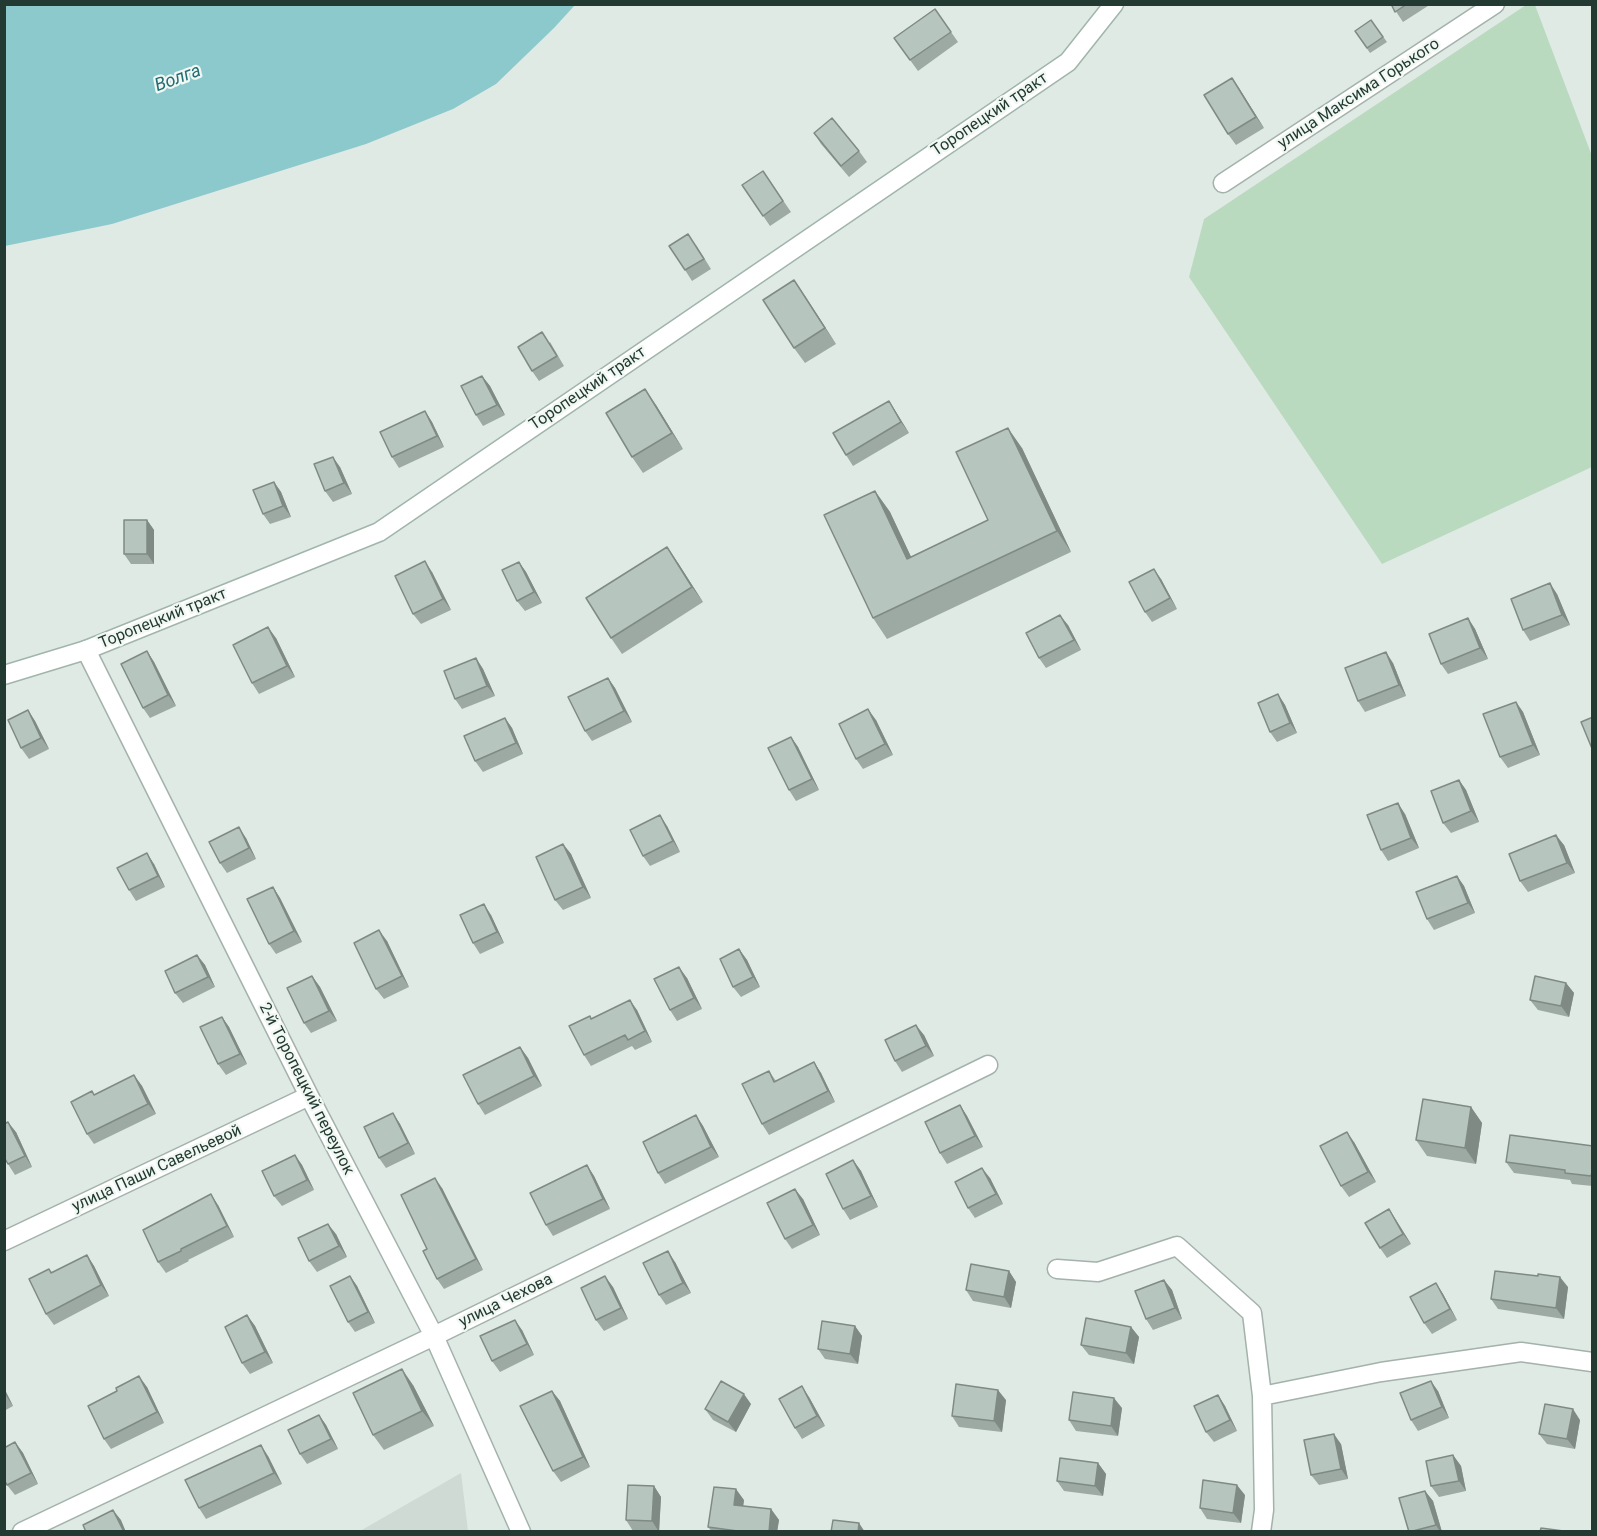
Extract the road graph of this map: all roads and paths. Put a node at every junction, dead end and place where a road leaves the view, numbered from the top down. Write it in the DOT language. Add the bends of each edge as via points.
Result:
graph roads {
  1 [pos="1114,4"];
  2 [pos="1495,4"];
  3 [pos="1222,183"];
  4 [pos="86,650"];
  5 [pos="4,675"];
  6 [pos="988,1065"];
  7 [pos="309,1096"];
  8 [pos="4,1241"];
  9 [pos="1057,1269"];
  10 [pos="434,1336"];
  11 [pos="1593,1362"];
  12 [pos="1262,1396"];
  13 [pos="21,1532"];
  14 [pos="521,1532"];
  15 [pos="1261,1532"];
  1 -- 4 [label="street, Торопецкий тракт" via="1068,62 379,532"];
  2 -- 3 [label="street, улица Максима Горького"];
  4 -- 5 [label="street, Торопецкий тракт"];
  4 -- 7 [label="street, 2-й Торопецкий переулок"];
  6 -- 10 [label="street, улица Чехова"];
  7 -- 8 [label="street, улица Паши Савельевой"];
  7 -- 10 [label="street, 2-й Торопецкий переулок"];
  9 -- 12 [label="street" via="1098,1272 1177,1246 1252,1313"];
  10 -- 13 [label="street, улица Чехова"];
  10 -- 14 [label="street, 2-й Торопецкий переулок"];
  11 -- 12 [label="street" via="1521,1352 1381,1372"];
  12 -- 15 [label="street"];
}
